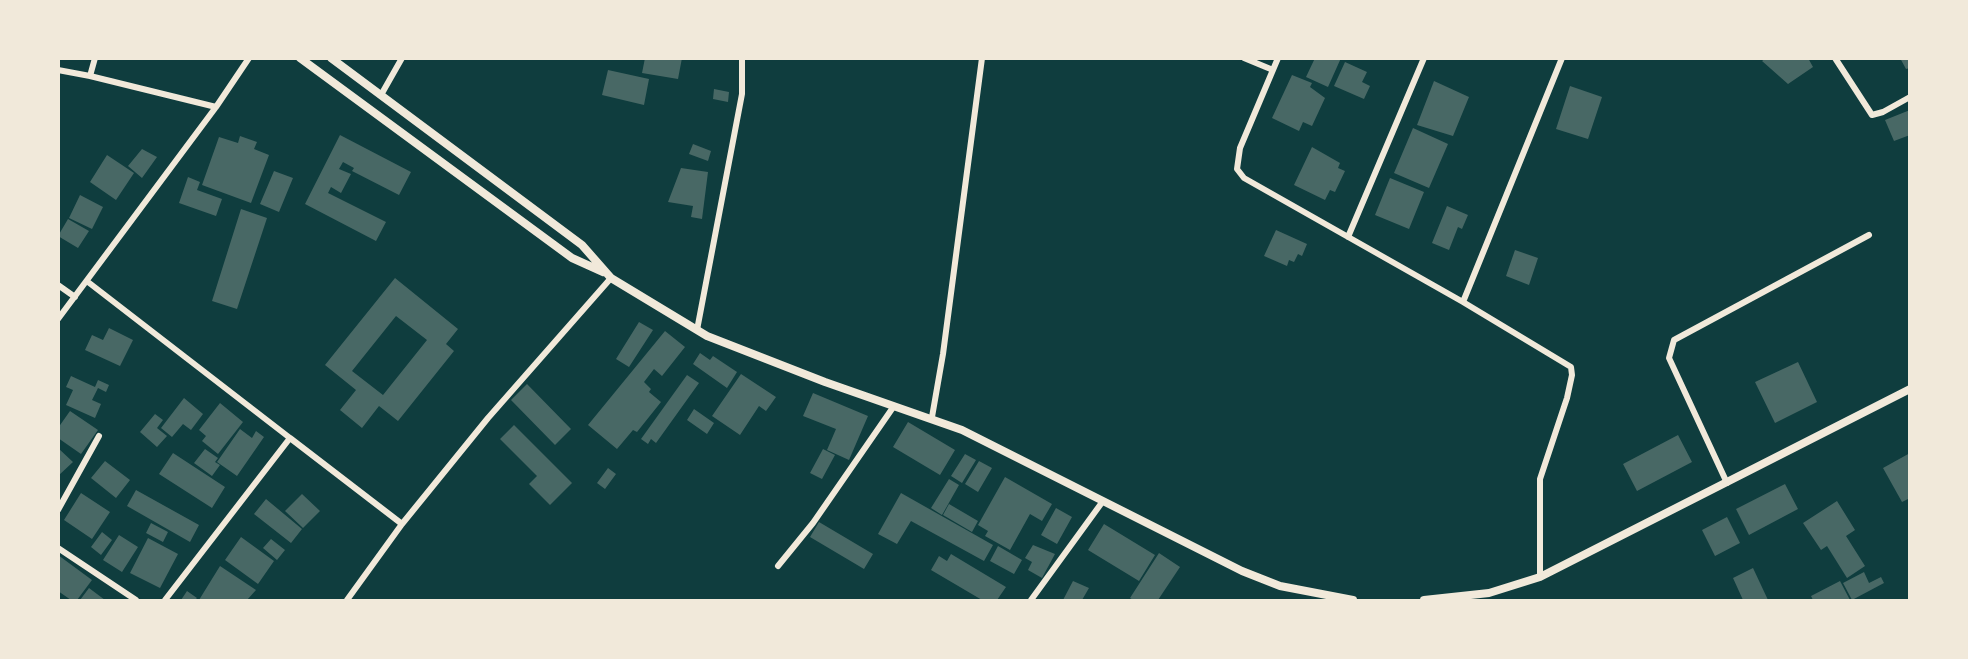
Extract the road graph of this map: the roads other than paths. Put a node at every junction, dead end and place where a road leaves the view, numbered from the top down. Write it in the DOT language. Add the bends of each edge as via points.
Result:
graph roads {
  1 [pos="95,58"];
  2 [pos="249,58"];
  3 [pos="300,58"];
  4 [pos="331,58"];
  5 [pos="402,58"];
  6 [pos="742,58"];
  7 [pos="981,58"];
  8 [pos="1244,58"];
  9 [pos="1278,58"];
  10 [pos="1424,58"];
  11 [pos="1563,58"];
  12 [pos="1835,58"];
  13 [pos="58,70"];
  14 [pos="1273,70"];
  15 [pos="90,76"];
  16 [pos="381,95"];
  17 [pos="1910,97"];
  18 [pos="216,107"];
  19 [pos="1869,235"];
  20 [pos="1348,237"];
  21 [pos="608,275"];
  22 [pos="88,282"];
  23 [pos="58,285"];
  24 [pos="75,297"];
  25 [pos="1463,302"];
  26 [pos="58,319"];
  27 [pos="697,330"];
  28 [pos="1910,389"];
  29 [pos="894,406"];
  30 [pos="932,417"];
  31 [pos="99,436"];
  32 [pos="290,438"];
  33 [pos="1727,483"];
  34 [pos="1103,501"];
  35 [pos="58,510"];
  36 [pos="402,525"];
  37 [pos="58,549"];
  38 [pos="778,566"];
  39 [pos="1540,577"];
  40 [pos="136,600"];
  41 [pos="165,600"];
  42 [pos="347,600"];
  43 [pos="1031,600"];
  44 [pos="1353,600"];
  45 [pos="1424,600"];
  1 -- 15 [label="street"];
  2 -- 18 [label="street"];
  3 -- 21 [label="street" via="572,258"];
  4 -- 16 [label="street"];
  5 -- 16 [label="street"];
  6 -- 27 [label="street" via="742,93"];
  7 -- 30 [label="street"];
  8 -- 14 [label="street"];
  9 -- 14 [label="street"];
  10 -- 20 [label="street"];
  11 -- 25 [label="street"];
  12 -- 17 [label="street" via="1872,115"];
  13 -- 15 [label="street"];
  14 -- 20 [label="street" via="1240,148 1237,169 1244,178"];
  15 -- 18 [label="street"];
  16 -- 21 [label="street" via="582,245"];
  18 -- 22 [label="street"];
  19 -- 33 [label="street" via="1674,340 1669,358"];
  20 -- 25 [label="street"];
  21 -- 27 [label="street"];
  21 -- 36 [label="street"];
  22 -- 24 [label="street"];
  22 -- 32 [label="street"];
  23 -- 24 [label="street"];
  24 -- 26 [label="street"];
  25 -- 39 [label="street" via="1571,367 1567,398 1540,479"];
  27 -- 29 [label="street"];
  28 -- 33 [label="street"];
  29 -- 30 [label="street"];
  29 -- 38 [label="street" via="813,523"];
  30 -- 34 [label="street"];
  31 -- 35 [label="street"];
  32 -- 36 [label="street"];
  32 -- 41 [label="street"];
  33 -- 39 [label="street"];
  34 -- 43 [label="street"];
  34 -- 44 [label="street" via="1242,572 1280,586"];
  36 -- 42 [label="street"];
  37 -- 40 [label="street"];
  39 -- 45 [label="street" via="1489,593"];
}
